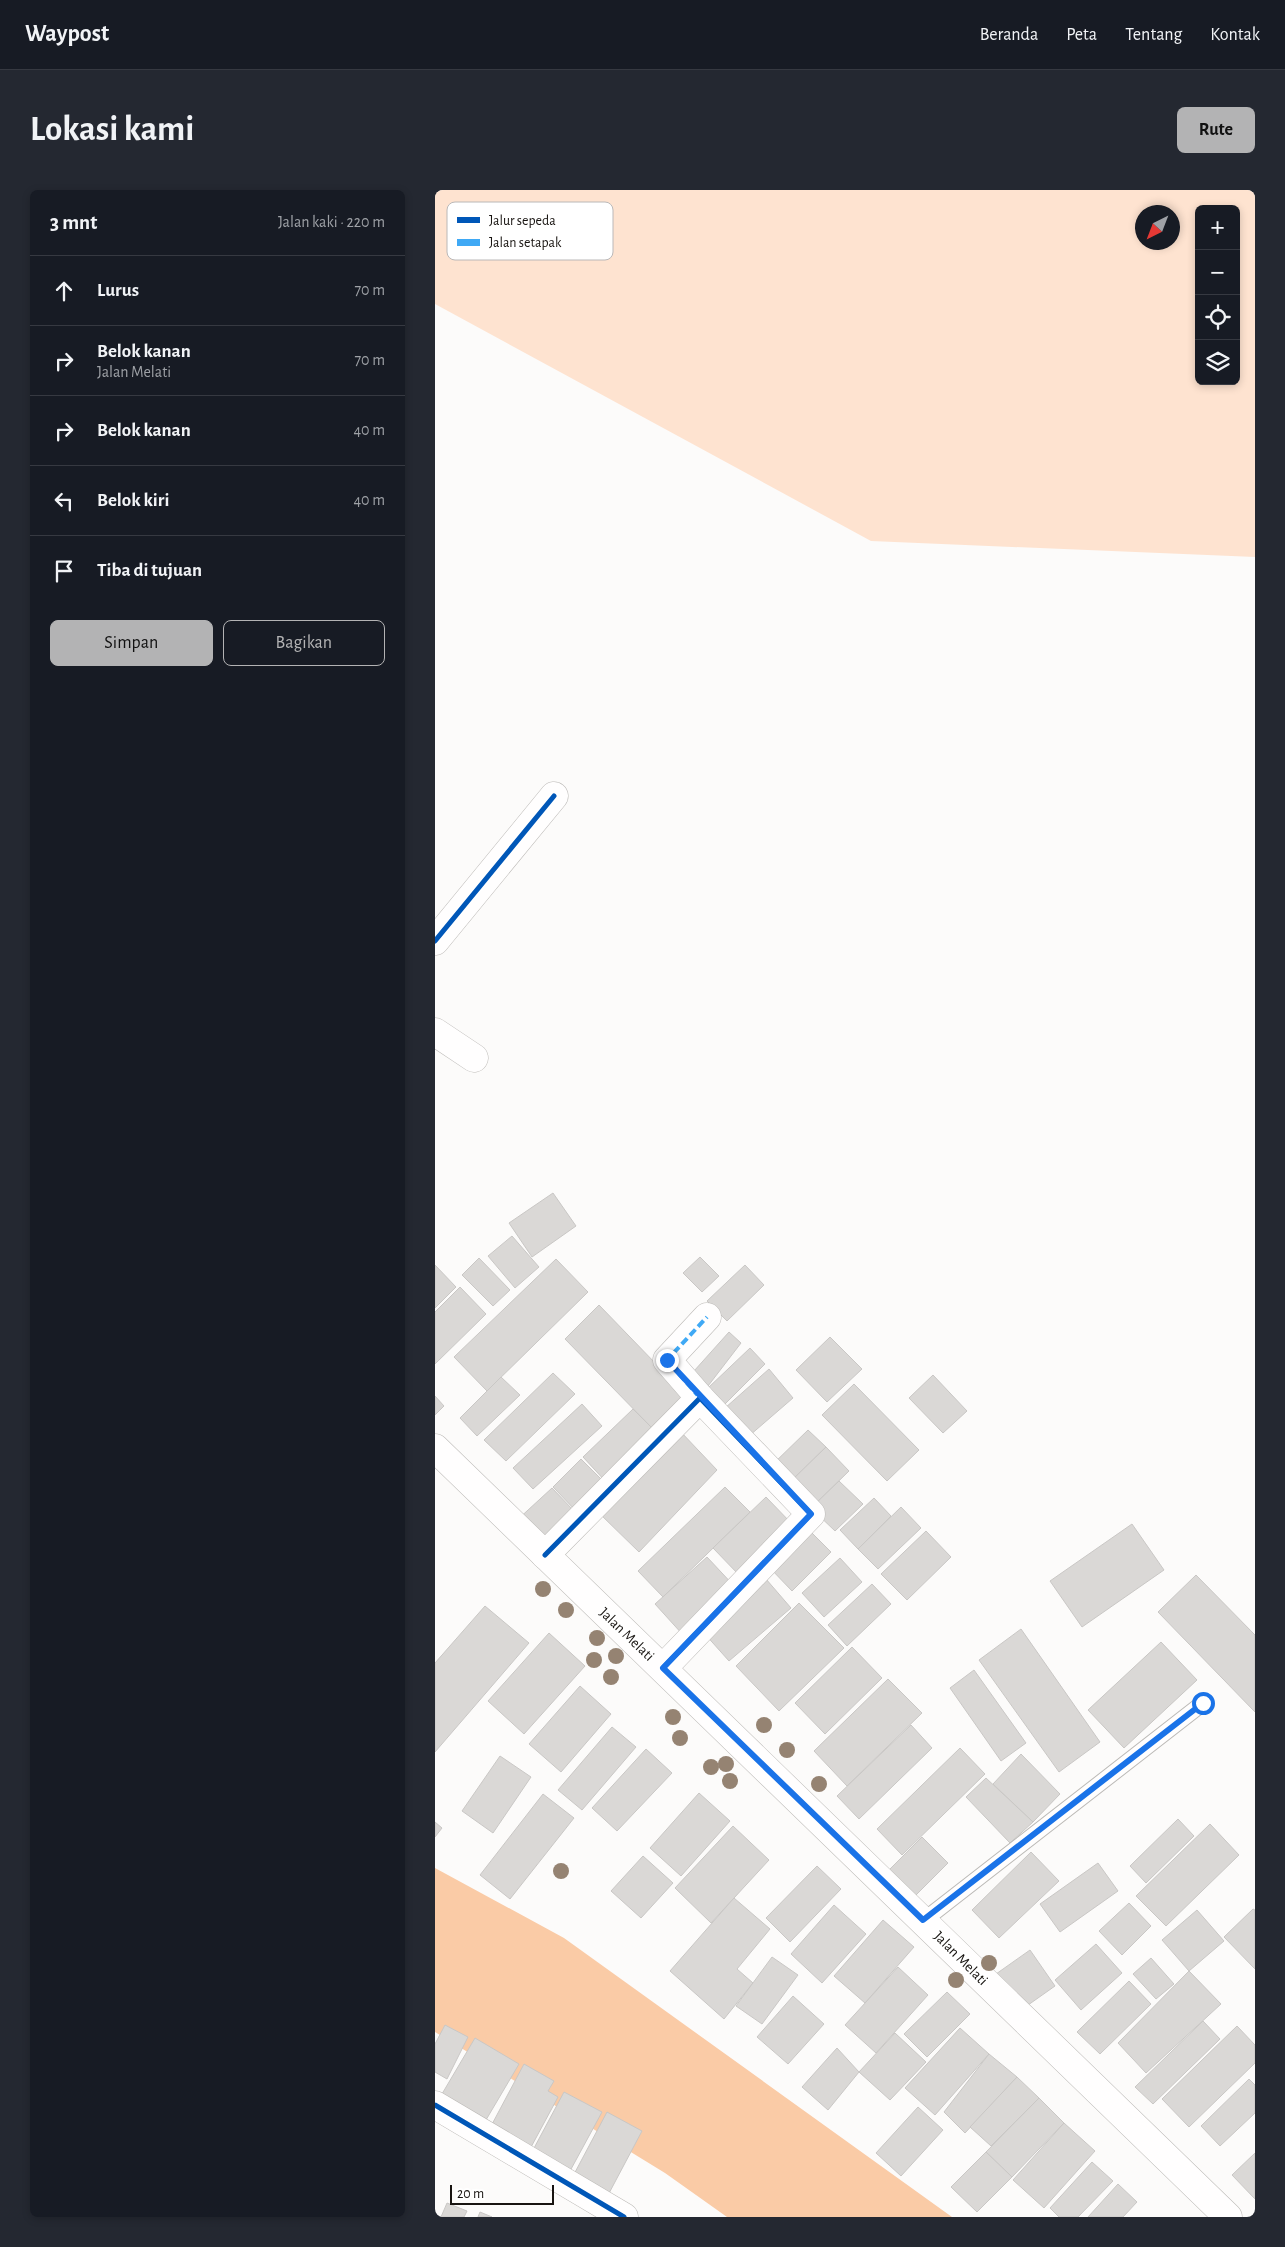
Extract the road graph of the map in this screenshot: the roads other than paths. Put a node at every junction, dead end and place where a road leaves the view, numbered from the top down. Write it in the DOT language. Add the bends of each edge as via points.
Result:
graph roads {
  1 [pos="554,796"];
  2 [pos="435,941"];
  3 [pos="435,1032"];
  4 [pos="474,1058"];
  5 [pos="707,1317"];
  6 [pos="700,1398"];
  7 [pos="435,1448"];
  8 [pos="545,1555"];
  9 [pos="663,1668"];
  10 [pos="1203,1703"];
  11 [pos="923,1920"];
  12 [pos="435,2105"];
  13 [pos="624,2217"];
  14 [pos="1228,2217"];
  1 -- 2 [label="street"];
  3 -- 4 [label="street"];
  5 -- 6 [label="street" via="667,1360"];
  6 -- 8 [label="street"];
  6 -- 9 [label="street" via="811,1514"];
  7 -- 8 [label="street, Jalan Melati"];
  8 -- 9 [label="street, Jalan Melati"];
  9 -- 11 [label="street, Jalan Melati"];
  10 -- 11 [label="lane"];
  11 -- 14 [label="street, Jalan Melati"];
  12 -- 13 [label="street"];
}
